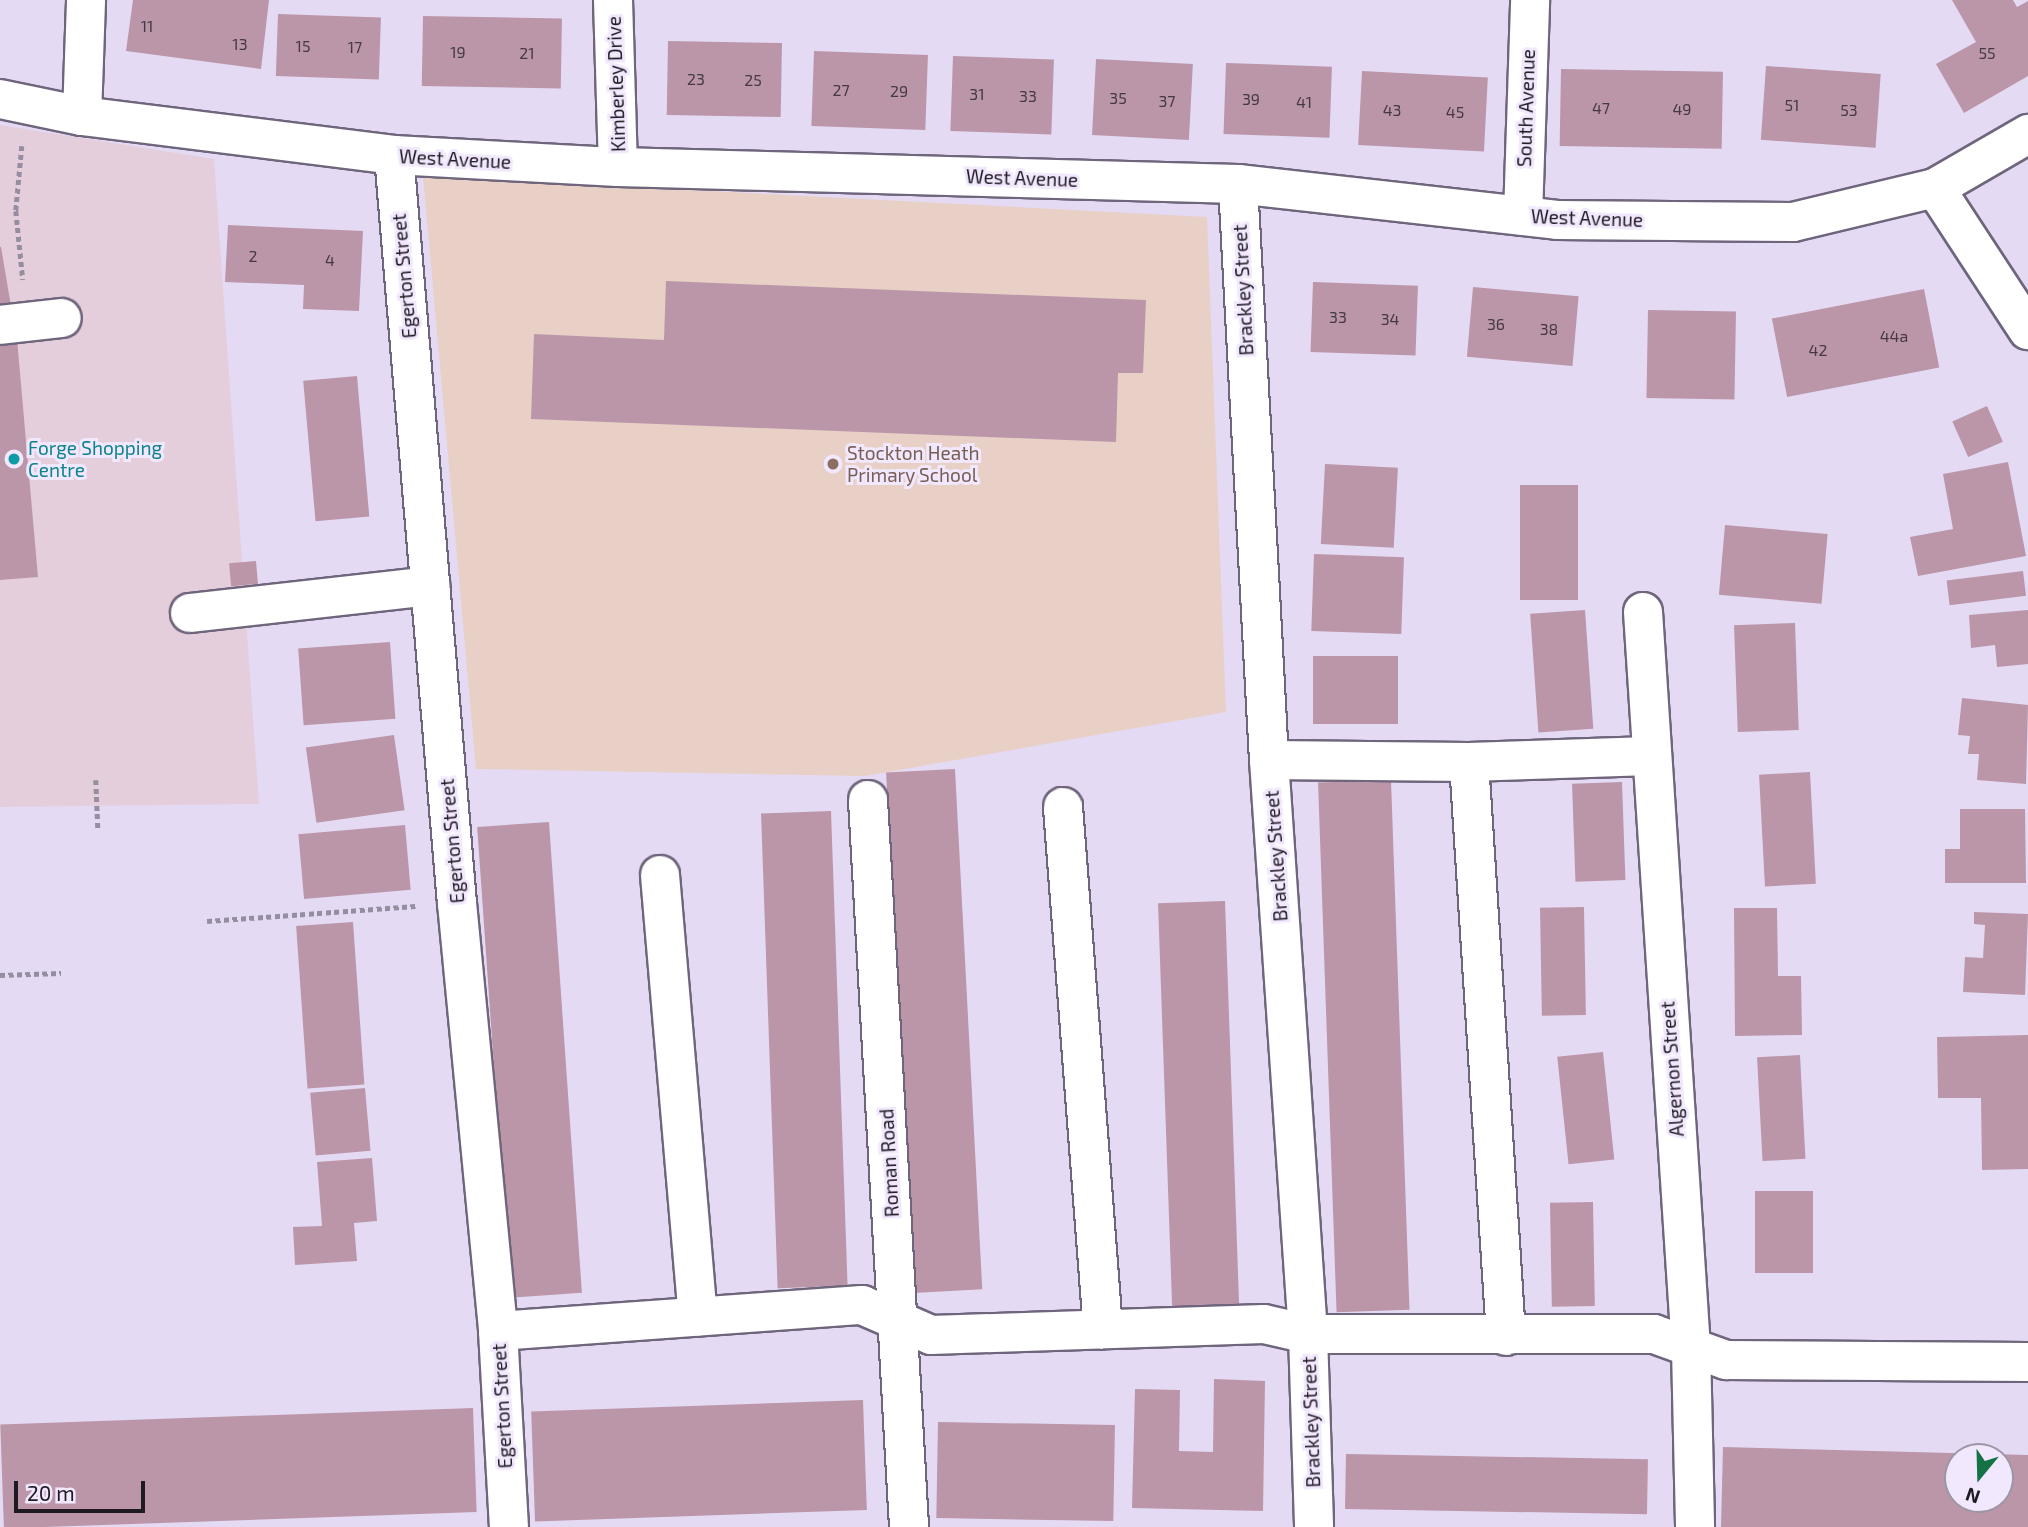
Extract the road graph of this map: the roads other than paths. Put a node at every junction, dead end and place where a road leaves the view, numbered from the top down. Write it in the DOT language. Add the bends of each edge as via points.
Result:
graph roads {
  1 [pos="86,0"];
  2 [pos="613,0"];
  3 [pos="1530,0"];
  4 [pos="15,103"];
  5 [pos="82,117"];
  6 [pos="2028,134"];
  7 [pos="394,155"];
  8 [pos="618,167"];
  9 [pos="1238,184"];
  10 [pos="1935,188"];
  11 [pos="1523,216"];
  12 [pos="2028,330"];
  13 [pos="430,586"];
  14 [pos="1643,612"];
  15 [pos="190,613"];
  16 [pos="1650,756"];
  17 [pos="1269,761"];
  18 [pos="1469,762"];
  19 [pos="868,800"];
  20 [pos="1063,807"];
  21 [pos="660,875"];
  22 [pos="698,1316"];
  23 [pos="899,1321"];
  24 [pos="1103,1329"];
  25 [pos="498,1331"];
  26 [pos="1308,1334"];
  27 [pos="1506,1336"];
  28 [pos="1691,1348"];
  29 [pos="2028,1362"];
  30 [pos="509,1527"];
  31 [pos="909,1527"];
  32 [pos="1314,1527"];
  33 [pos="1695,1527"];
  1 -- 5 [label="street"];
  2 -- 8 [label="street, Kimberley Drive"];
  3 -- 11 [label="street, South Avenue"];
  4 -- 5 [label="street, West Avenue"];
  5 -- 7 [label="street, West Avenue" via="133,119"];
  6 -- 10 [label="street, West Avenue"];
  7 -- 8 [label="street, West Avenue"];
  7 -- 13 [label="street, Egerton Street"];
  8 -- 9 [label="street, West Avenue"];
  9 -- 11 [label="street, West Avenue"];
  9 -- 17 [label="street, Brackley Street"];
  10 -- 11 [label="street, West Avenue" via="1793,222"];
  10 -- 12 [label="street"];
  13 -- 15 [label="street"];
  13 -- 25 [label="street, Egerton Street"];
  14 -- 16 [label="street, Algernon Street"];
  16 -- 18 [label="street"];
  16 -- 28 [label="street, Algernon Street"];
  17 -- 18 [label="street"];
  17 -- 26 [label="street, Brackley Street"];
  18 -- 27 [label="street"];
  19 -- 23 [label="street, Roman Road"];
  20 -- 24 [label="street"];
  21 -- 22 [label="street"];
  22 -- 23 [label="street" via="862,1304"];
  22 -- 25 [label="street"];
  23 -- 24 [label="street" via="931,1335"];
  23 -- 31 [label="street, Roman Road"];
  24 -- 26 [label="street" via="1264,1324"];
  25 -- 30 [label="street, Egerton Street"];
  26 -- 27 [label="street"];
  26 -- 32 [label="street, Brackley Street"];
  27 -- 28 [label="street" via="1654,1334"];
  28 -- 29 [label="street" via="1726,1360"];
  28 -- 33 [label="street, Algernon Street"];
}
